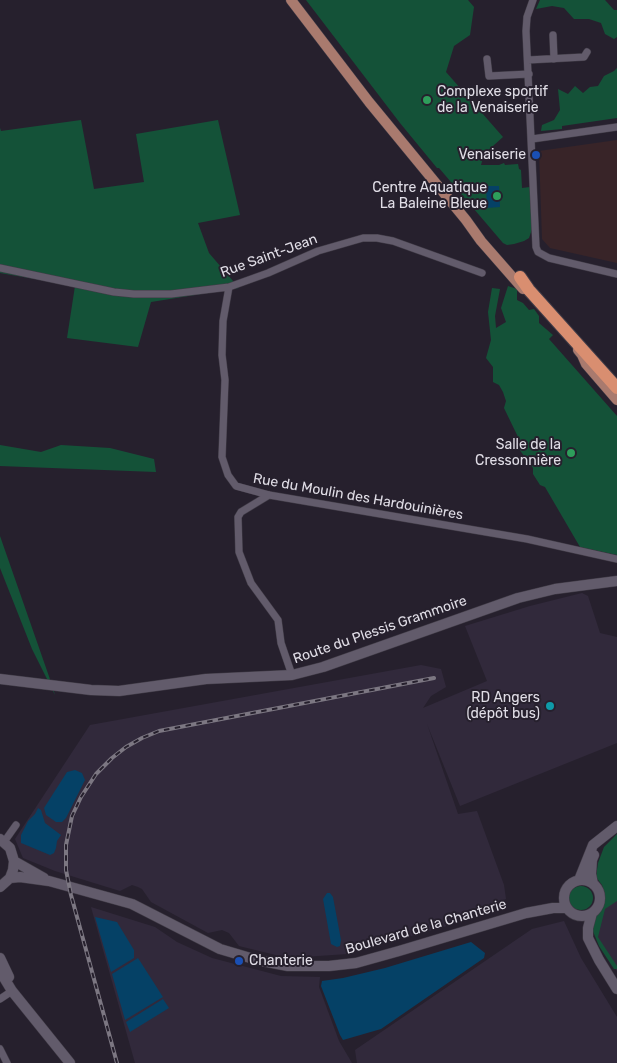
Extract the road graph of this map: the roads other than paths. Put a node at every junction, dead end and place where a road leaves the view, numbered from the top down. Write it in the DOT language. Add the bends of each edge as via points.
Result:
graph roads {
  1 [pos="291,0"];
  2 [pos="533,0"];
  3 [pos="553,34"];
  4 [pos="587,52"];
  5 [pos="487,59"];
  6 [pos="554,59"];
  7 [pos="528,60"];
  8 [pos="529,74"];
  9 [pos="617,127"];
  10 [pos="532,140"];
  11 [pos="466,220"];
  12 [pos="0,268"];
  13 [pos="482,273"];
  14 [pos="617,274"];
  15 [pos="520,277"];
  16 [pos="229,287"];
  17 [pos="582,355"];
  18 [pos="617,380"];
  19 [pos="617,388"];
  20 [pos="617,394"];
  21 [pos="617,400"];
  22 [pos="269,494"];
  23 [pos="617,559"];
  24 [pos="617,580"];
  25 [pos="292,674"];
  26 [pos="0,679"];
  27 [pos="16,825"];
  28 [pos="617,826"];
  29 [pos="602,837"];
  30 [pos="2,840"];
  31 [pos="14,861"];
  32 [pos="10,878"];
  33 [pos="580,880"];
  34 [pos="49,881"];
  35 [pos="593,884"];
  36 [pos="0,887"];
  37 [pos="563,897"];
  38 [pos="566,908"];
  39 [pos="526,913"];
  40 [pos="592,913"];
  41 [pos="575,915"];
  42 [pos="0,958"];
  43 [pos="599,960"];
  44 [pos="0,971"];
  45 [pos="617,989"];
  46 [pos="12,991"];
  47 [pos="0,999"];
  48 [pos="21,1002"];
  49 [pos="0,1049"];
  50 [pos="6,1063"];
  51 [pos="70,1063"];
  1 -- 11 [label="main road"];
  2 -- 7 [label="street" via="526,24"];
  3 -- 6 [label="street"];
  4 -- 6 [label="street" via="584,57"];
  5 -- 8 [label="street" via="489,76"];
  6 -- 7 [label="street"];
  7 -- 8 [label="street"];
  8 -- 10 [label="street"];
  9 -- 10 [label="street"];
  10 -- 14 [label="street" via="538,252 543,256"];
  11 -- 15 [label="main road"];
  11 -- 17 [label="main road" via="519,286"];
  12 -- 16 [label="street, Rue Saint-Jean" via="134,294 171,294"];
  13 -- 16 [label="street, Rue Saint-Jean" via="393,241 363,238 318,251"];
  15 -- 18 [label="main road"];
  15 -- 19 [label="highway"];
  16 -- 22 [label="street, Rue du Moulin des Hardouinières" via="223,321 222,457 224,467 236,486"];
  17 -- 20 [label="highway"];
  17 -- 21 [label="main road"];
  22 -- 23 [label="street, Rue du Moulin des Hardouinières" via="527,539"];
  22 -- 25 [label="street" via="238,517 239,552 251,583 278,620"];
  24 -- 25 [label="street, Route du Plessis Grammoire" via="518,598 324,667"];
  25 -- 26 [label="street, Route du Plessis Grammoire" via="206,679 119,691"];
  27 -- 30 [label="street"];
  28 -- 29 [label="street"];
  29 -- 33 [label="street" via="593,845"];
  29 -- 35 [label="street" via="592,860"];
  30 -- 31 [label="street" via="10,848"];
  31 -- 32 [label="street"];
  31 -- 34 [label="street, Boulevard de la Chanterie"];
  32 -- 34 [label="street, Boulevard de la Chanterie"];
  32 -- 36 [label="street"];
  33 -- 35 [label="street"];
  33 -- 37 [label="street" via="570,884"];
  34 -- 39 [label="street, Boulevard de la Chanterie" via="132,904 220,949 288,966 356,963"];
  35 -- 40 [label="street" via="600,899"];
  37 -- 38 [label="street"];
  37 -- 39 [label="street, Boulevard de la Chanterie"];
  38 -- 39 [label="street, Boulevard de la Chanterie"];
  38 -- 41 [label="street"];
  40 -- 41 [label="street"];
  40 -- 43 [label="street" via="588,933"];
  41 -- 43 [label="street" via="583,938"];
  42 -- 48 [label="street"];
  43 -- 45 [label="street"];
  44 -- 46 [label="street"];
  46 -- 47 [label="street"];
  46 -- 48 [label="street"];
  48 -- 51 [label="street"];
  49 -- 50 [label="street"];
}
